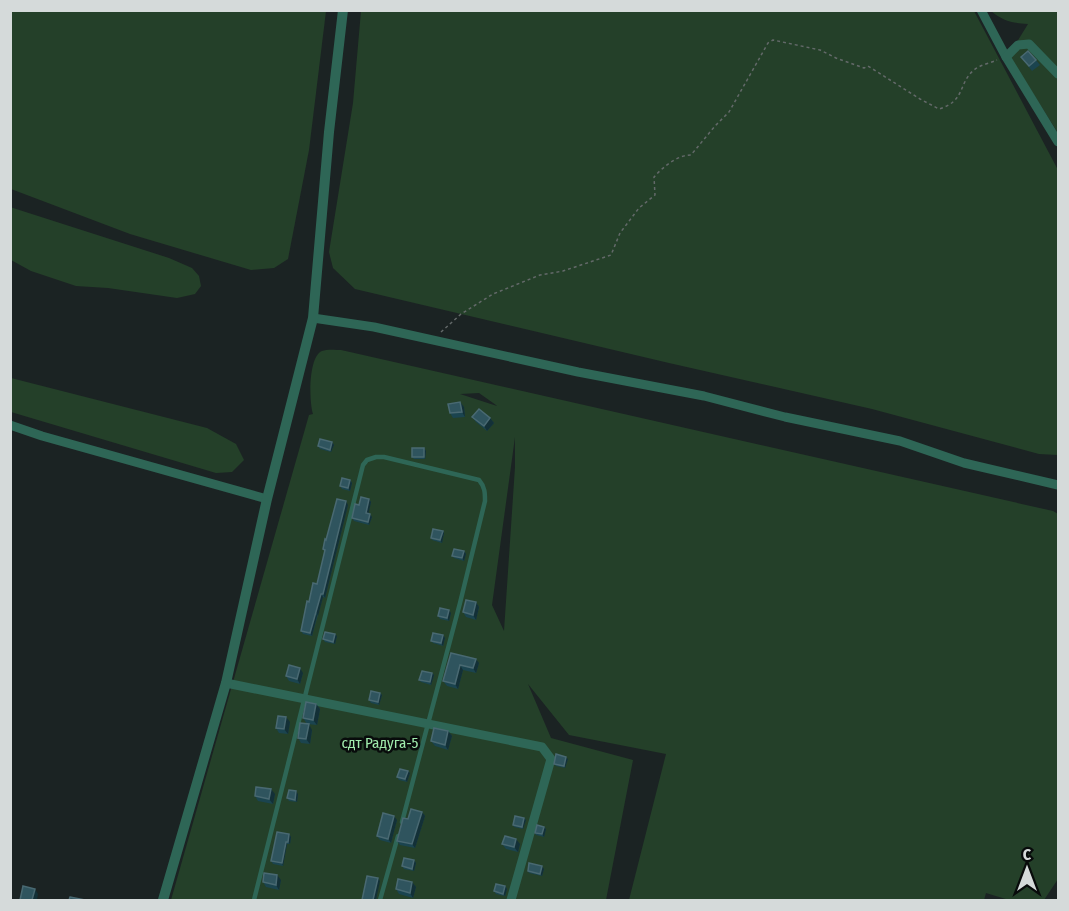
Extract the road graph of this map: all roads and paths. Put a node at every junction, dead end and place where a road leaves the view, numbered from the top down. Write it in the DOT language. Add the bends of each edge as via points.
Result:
graph roads {
  1 [pos="343,10"];
  2 [pos="981,10"];
  3 [pos="1006,57"];
  4 [pos="1059,74"];
  5 [pos="1059,142"];
  6 [pos="313,318"];
  7 [pos="436,340"];
  8 [pos="10,425"];
  9 [pos="1059,485"];
  10 [pos="267,499"];
  11 [pos="226,683"];
  12 [pos="304,698"];
  13 [pos="428,724"];
  14 [pos="401,823"];
  15 [pos="398,834"];
  16 [pos="163,900"];
  17 [pos="254,900"];
  18 [pos="381,900"];
  19 [pos="511,900"];
  1 -- 6 [label="street"];
  2 -- 3 [label="street"];
  3 -- 4 [label="street" via="1018,45 1029,44"];
  3 -- 5 [label="street"];
  3 -- 7 [label="path" via="975,69 951,106 939,109 868,66 773,40 729,112 692,155 663,167 654,177 655,195 620,233 611,255 540,275 493,294 461,314"];
  6 -- 7 [label="street"];
  6 -- 10 [label="street"];
  7 -- 9 [label="street" via="900,441 964,463"];
  8 -- 10 [label="street"];
  10 -- 11 [label="street"];
  11 -- 12 [label="street"];
  11 -- 16 [label="street"];
  12 -- 13 [label="street"];
  12 -- 13 [label="lane" via="363,465 367,460 384,458 479,480 484,486 485,501"];
  12 -- 17 [label="lane"];
  13 -- 14 [label="lane"];
  13 -- 19 [label="street" via="542,747 551,759"];
  15 -- 18 [label="lane"];
}
